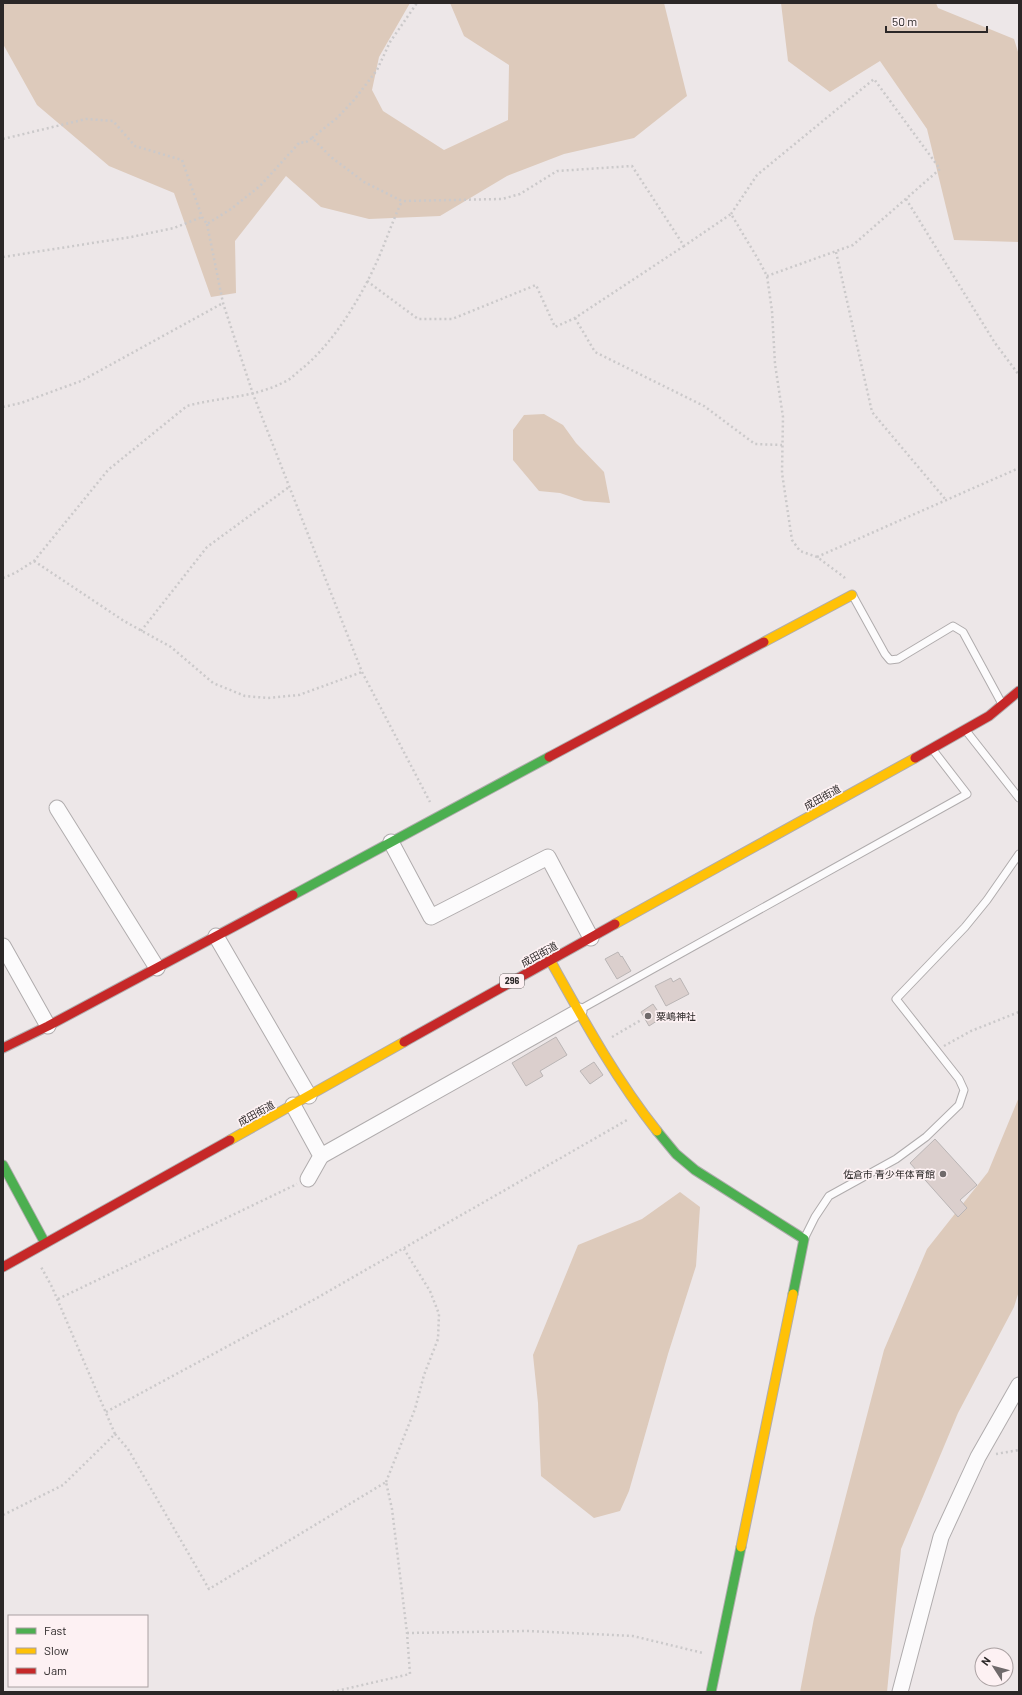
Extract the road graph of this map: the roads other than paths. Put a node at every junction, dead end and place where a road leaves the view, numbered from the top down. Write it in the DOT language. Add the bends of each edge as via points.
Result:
graph roads {
  1 [pos="852,595"];
  2 [pos="1019,691"];
  3 [pos="1002,704"];
  4 [pos="965,730"];
  5 [pos="932,748"];
  6 [pos="1019,798"];
  7 [pos="58,808"];
  8 [pos="391,842"];
  9 [pos="1019,854"];
  10 [pos="216,936"];
  11 [pos="591,938"];
  12 [pos="3,946"];
  13 [pos="550,960"];
  14 [pos="157,968"];
  15 [pos="579,1011"];
  16 [pos="48,1026"];
  17 [pos="3,1048"];
  18 [pos="309,1096"];
  19 [pos="293,1105"];
  20 [pos="321,1156"];
  21 [pos="3,1165"];
  22 [pos="308,1179"];
  23 [pos="804,1239"];
  24 [pos="45,1243"];
  25 [pos="3,1267"];
  26 [pos="1019,1385"];
  27 [pos="711,1692"];
  28 [pos="900,1692"];
  1 -- 3 [label="lane" via="890,660 898,659 954,626 963,632"];
  1 -- 8 [label="main road"];
  2 -- 3 [label="main road, 成田街道 / 296"];
  3 -- 4 [label="main road, 成田街道 / 296" via="989,716"];
  4 -- 5 [label="main road, 成田街道 / 296"];
  4 -- 6 [label="lane"];
  5 -- 11 [label="main road, 成田街道 / 296"];
  5 -- 15 [label="lane" via="967,794"];
  7 -- 14 [label="street"];
  8 -- 10 [label="main road"];
  8 -- 11 [label="street" via="431,917 548,857"];
  9 -- 23 [label="lane" via="965,927 896,999 959,1079 964,1090 960,1105 926,1137 896,1159 829,1196"];
  10 -- 14 [label="main road"];
  10 -- 18 [label="street"];
  11 -- 13 [label="main road, 成田街道 / 296"];
  12 -- 16 [label="street"];
  13 -- 15 [label="main road"];
  13 -- 18 [label="main road, 成田街道 / 296"];
  14 -- 16 [label="main road"];
  15 -- 20 [label="street"];
  15 -- 23 [label="main road" via="642,1112 676,1154 695,1170"];
  16 -- 17 [label="main road"];
  18 -- 19 [label="main road, 成田街道 / 296"];
  19 -- 20 [label="street"];
  19 -- 24 [label="main road, 成田街道 / 296"];
  20 -- 22 [label="street"];
  21 -- 24 [label="main road"];
  23 -- 27 [label="main road"];
  24 -- 25 [label="main road, 成田街道 / 296"];
  26 -- 28 [label="street" via="978,1457 941,1537"];
}
